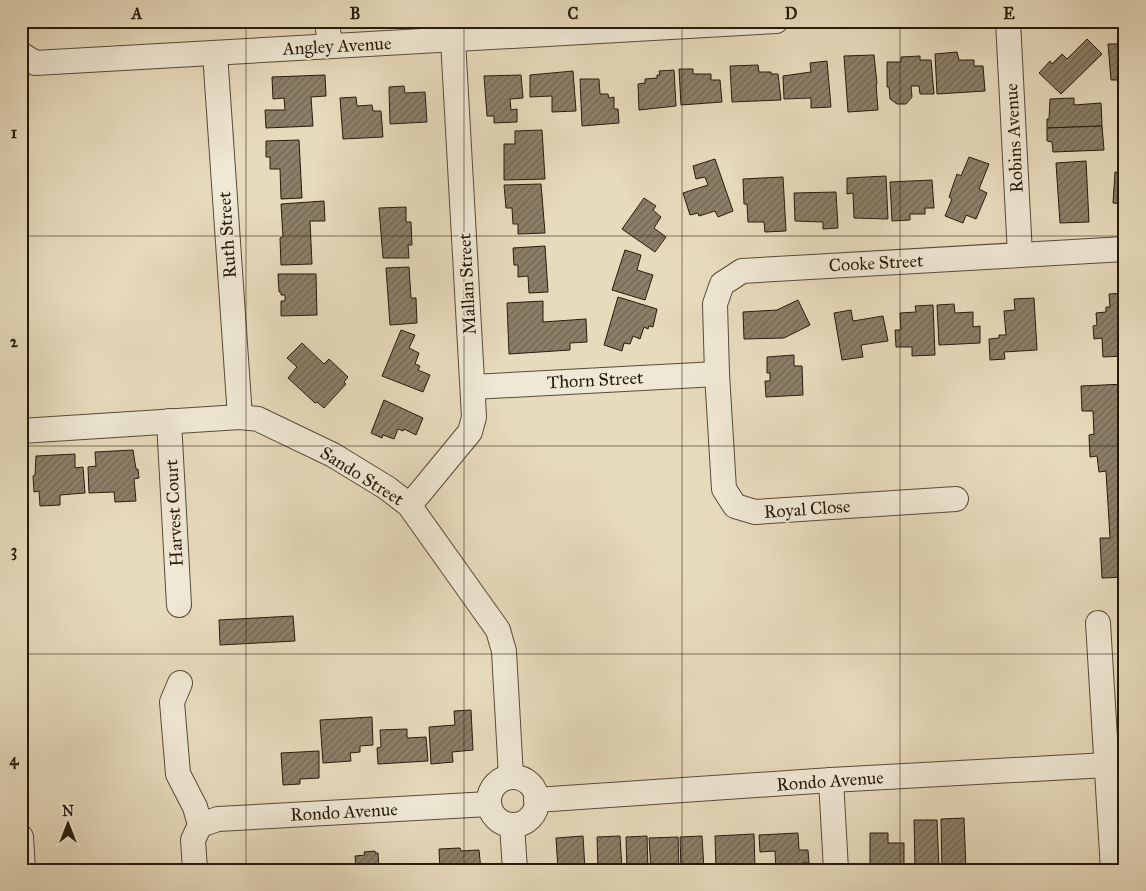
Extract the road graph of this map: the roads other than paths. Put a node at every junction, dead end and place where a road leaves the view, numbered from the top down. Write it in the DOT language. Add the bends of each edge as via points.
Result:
graph roads {
  1 [pos="328,21"];
  2 [pos="776,21"];
  3 [pos="1008,21"];
  4 [pos="453,40"];
  5 [pos="330,46"];
  6 [pos="215,53"];
  7 [pos="21,54"];
  8 [pos="1125,249"];
  9 [pos="1020,255"];
  10 [pos="716,374"];
  11 [pos="473,387"];
  12 [pos="240,417"];
  13 [pos="169,421"];
  14 [pos="21,431"];
  15 [pos="956,499"];
  16 [pos="409,505"];
  17 [pos="178,605"];
  18 [pos="1098,623"];
  19 [pos="180,683"];
  20 [pos="1116,765"];
  21 [pos="511,777"];
  22 [pos="830,780"];
  23 [pos="536,800"];
  24 [pos="489,804"];
  25 [pos="200,825"];
  26 [pos="512,825"];
  27 [pos="21,837"];
  28 [pos="23,870"];
  29 [pos="195,870"];
  30 [pos="515,870"];
  31 [pos="836,870"];
  32 [pos="1113,870"];
  1 -- 5 [label="street"];
  2 -- 4 [label="street, Angley Avenue"];
  3 -- 9 [label="street, Robins Avenue"];
  4 -- 5 [label="street, Angley Avenue"];
  4 -- 11 [label="street, Mallan Street"];
  5 -- 6 [label="street, Angley Avenue"];
  6 -- 7 [label="street, Angley Avenue" via="35,63"];
  6 -- 12 [label="street, Ruth Street"];
  8 -- 9 [label="street, Cooke Street"];
  9 -- 10 [label="street, Cooke Street" via="742,271 722,284 715,304"];
  10 -- 11 [label="street, Thorn Street"];
  10 -- 15 [label="street, Royal Close" via="724,489 735,506 755,512"];
  11 -- 16 [label="street, Mallan Street" via="474,417 470,432"];
  12 -- 13 [label="street, Sando Street"];
  12 -- 16 [label="street, Sando Street" via="258,419 333,455"];
  13 -- 14 [label="street, Sando Street"];
  13 -- 17 [label="street, Harvest Court"];
  16 -- 21 [label="street, Sando Street" via="498,630 504,651"];
  18 -- 20 [label="street"];
  19 -- 25 [label="street" via="172,702 178,774"];
  20 -- 22 [label="street, Rondo Avenue"];
  20 -- 32 [label="street"];
  21 -- 23 [label="street" via="529,784"];
  21 -- 24 [label="street" via="496,783 491,790"];
  22 -- 23 [label="street, Rondo Avenue"];
  22 -- 31 [label="street"];
  23 -- 26 [label="street" via="529,818"];
  24 -- 25 [label="street, Rondo Avenue" via="218,819"];
  24 -- 26 [label="street" via="495,817"];
  25 -- 29 [label="street" via="193,840"];
  26 -- 30 [label="street"];
  27 -- 28 [label="street"];
}
